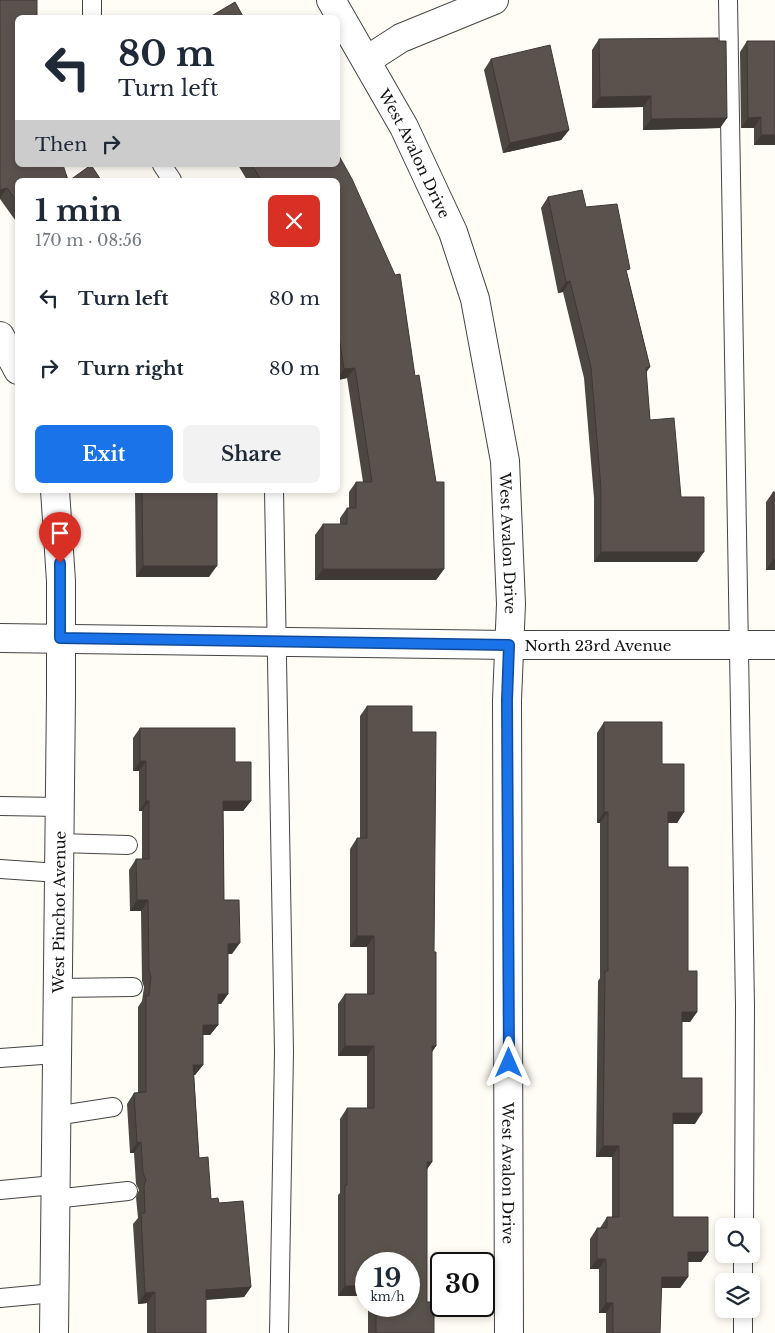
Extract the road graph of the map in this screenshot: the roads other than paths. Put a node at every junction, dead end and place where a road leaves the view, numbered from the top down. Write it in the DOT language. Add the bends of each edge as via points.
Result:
graph roads {
  1 [pos="92,0"];
  2 [pos="331,0"];
  3 [pos="494,0"];
  4 [pos="728,0"];
  5 [pos="92,15"];
  6 [pos="367,60"];
  7 [pos="163,167"];
  8 [pos="171,178"];
  9 [pos="0,336"];
  10 [pos="15,364"];
  11 [pos="55,493"];
  12 [pos="274,493"];
  13 [pos="0,638"];
  14 [pos="60,638"];
  15 [pos="277,642"];
  16 [pos="509,645"];
  17 [pos="741,645"];
  18 [pos="775,645"];
  19 [pos="0,806"];
  20 [pos="59,807"];
  21 [pos="59,843"];
  22 [pos="128,845"];
  23 [pos="0,869"];
  24 [pos="59,872"];
  25 [pos="133,986"];
  26 [pos="57,988"];
  27 [pos="56,1054"];
  28 [pos="0,1058"];
  29 [pos="113,1107"];
  30 [pos="55,1116"];
  31 [pos="0,1190"];
  32 [pos="128,1191"];
  33 [pos="54,1192"];
  34 [pos="744,1218"];
  35 [pos="54,1293"];
  36 [pos="0,1298"];
  37 [pos="743,1318"];
  38 [pos="54,1333"];
  39 [pos="279,1333"];
  40 [pos="509,1333"];
  41 [pos="743,1333"];
  1 -- 5 [label="lane"];
  2 -- 6 [label="street, West Avalon Drive"];
  3 -- 6 [label="street" via="400,38"];
  4 -- 17 [label="lane"];
  6 -- 16 [label="street, West Avalon Drive" via="404,126 453,232 475,299 505,461 511,604"];
  7 -- 8 [label="lane"];
  9 -- 10 [label="street"];
  11 -- 14 [label="street, West Pinchot Avenue" via="61,582"];
  12 -- 15 [label="lane"];
  13 -- 14 [label="street, North 23rd Avenue"];
  14 -- 15 [label="street, North 23rd Avenue"];
  14 -- 20 [label="street, West Pinchot Avenue"];
  15 -- 16 [label="street, North 23rd Avenue"];
  15 -- 39 [label="lane" via="284,1052"];
  16 -- 17 [label="street, North 23rd Avenue"];
  16 -- 40 [label="street, West Avalon Drive"];
  17 -- 18 [label="street, North 23rd Avenue"];
  17 -- 34 [label="lane" via="746,1006"];
  19 -- 20 [label="lane"];
  20 -- 21 [label="street, West Pinchot Avenue"];
  21 -- 22 [label="lane"];
  21 -- 24 [label="street, West Pinchot Avenue"];
  23 -- 24 [label="lane"];
  24 -- 26 [label="street, West Pinchot Avenue"];
  25 -- 26 [label="lane"];
  26 -- 27 [label="street, West Pinchot Avenue"];
  27 -- 28 [label="lane"];
  27 -- 30 [label="street, West Pinchot Avenue"];
  29 -- 30 [label="lane"];
  30 -- 33 [label="street, West Pinchot Avenue"];
  31 -- 33 [label="lane"];
  32 -- 33 [label="lane"];
  33 -- 35 [label="street, West Pinchot Avenue"];
  35 -- 36 [label="lane"];
  35 -- 38 [label="street, West Pinchot Avenue"];
  37 -- 41 [label="lane"];
}
